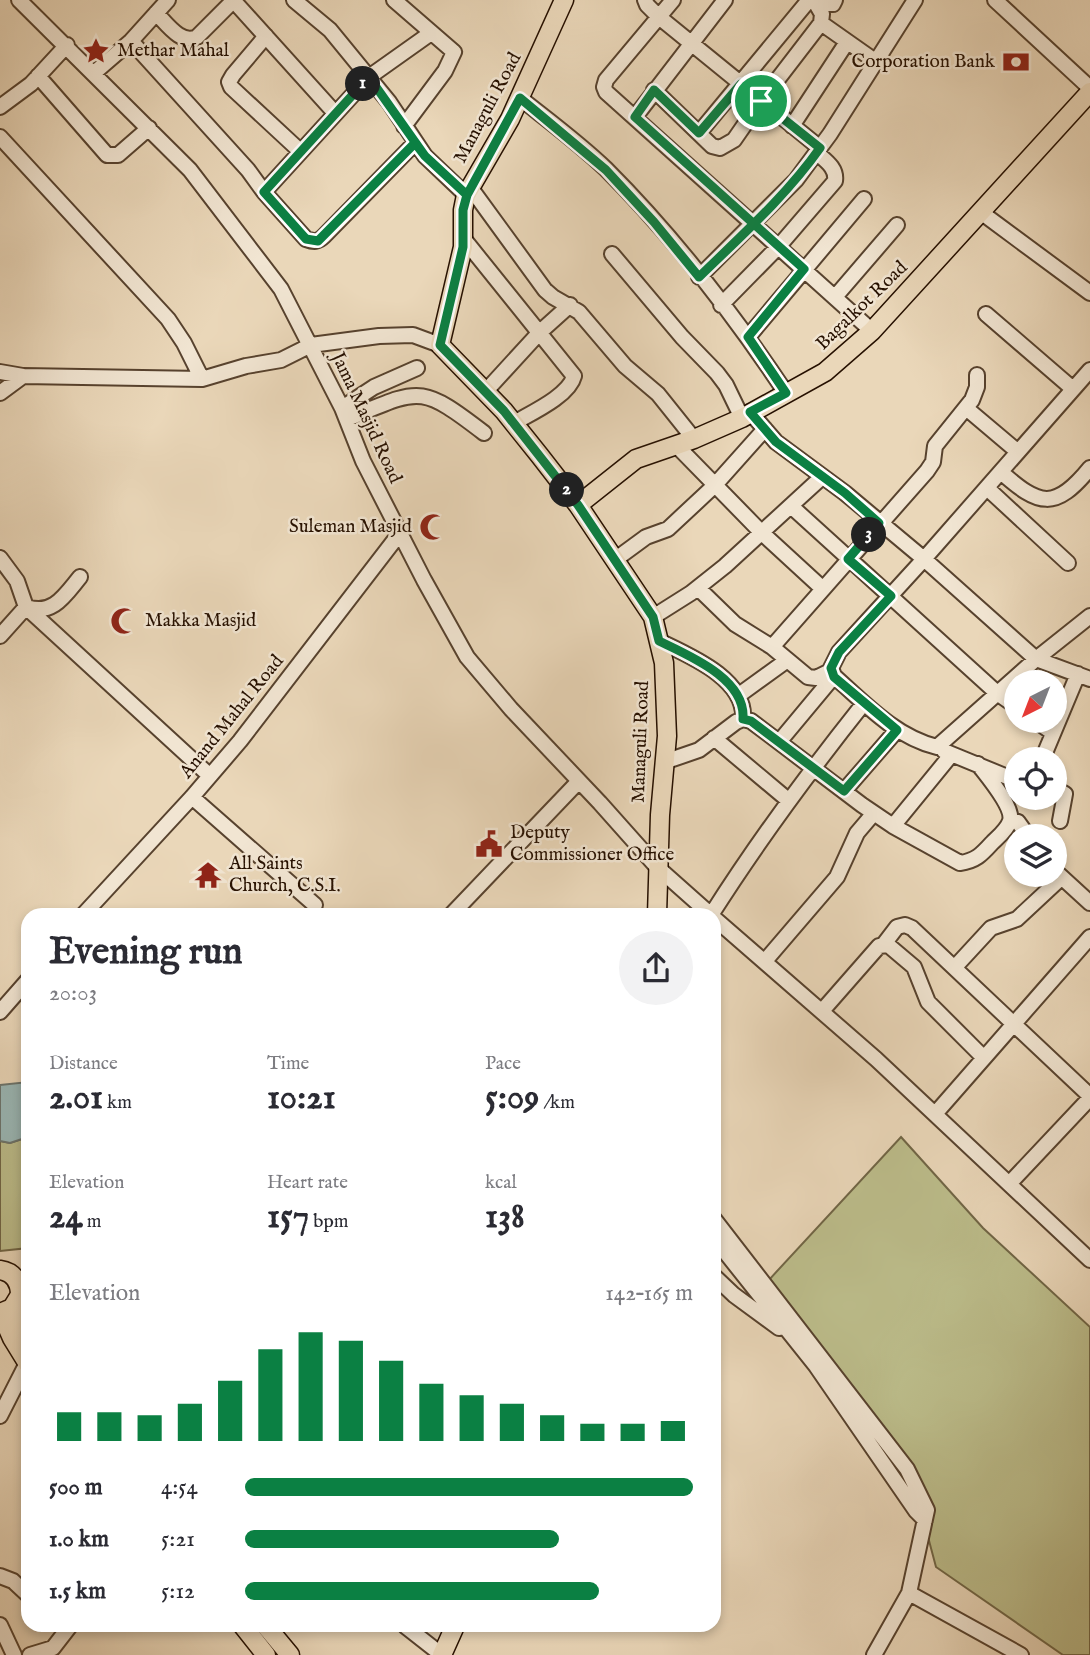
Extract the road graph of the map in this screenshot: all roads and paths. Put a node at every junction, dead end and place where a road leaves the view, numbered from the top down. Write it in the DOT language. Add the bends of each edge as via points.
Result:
graph roads {
  1 [pos="168,0"];
  2 [pos="233,0"];
  3 [pos="295,0"];
  4 [pos="394,0"];
  5 [pos="564,0"];
  6 [pos="645,0"];
  7 [pos="673,0"];
  8 [pos="725,0"];
  9 [pos="835,0"];
  10 [pos="915,0"];
  11 [pos="995,0"];
  12 [pos="813,1"];
  13 [pos="27,2"];
  14 [pos="156,13"];
  15 [pos="659,17"];
  16 [pos="821,23"];
  17 [pos="431,33"];
  18 [pos="266,36"];
  19 [pos="131,41"];
  20 [pos="847,42"];
  21 [pos="692,43"];
  22 [pos="67,46"];
  23 [pos="875,61"];
  24 [pos="94,73"];
  25 [pos="38,76"];
  26 [pos="369,77"];
  27 [pos="741,84"];
  28 [pos="654,90"];
  29 [pos="1090,90"];
  30 [pos="520,98"];
  31 [pos="761,101"];
  32 [pos="0,107"];
  33 [pos="335,113"];
  34 [pos="635,117"];
  35 [pos="404,126"];
  36 [pos="792,126"];
  37 [pos="149,128"];
  38 [pos="699,133"];
  39 [pos="0,137"];
  40 [pos="415,143"];
  41 [pos="818,150"];
  42 [pos="300,151"];
  43 [pos="468,191"];
  44 [pos="264,192"];
  45 [pos="864,199"];
  46 [pos="982,213"];
  47 [pos="754,224"];
  48 [pos="897,225"];
  49 [pos="463,238"];
  50 [pos="779,246"];
  51 [pos="612,254"];
  52 [pos="804,269"];
  53 [pos="699,277"];
  54 [pos="1090,293"];
  55 [pos="835,297"];
  56 [pos="570,305"];
  57 [pos="721,305"];
  58 [pos="985,314"];
  59 [pos="872,331"];
  60 [pos="540,332"];
  61 [pos="748,337"];
  62 [pos="311,345"];
  63 [pos="440,345"];
  64 [pos="417,368"];
  65 [pos="1090,370"];
  66 [pos="0,372"];
  67 [pos="977,375"];
  68 [pos="23,376"];
  69 [pos="202,379"];
  70 [pos="1073,389"];
  71 [pos="485,392"];
  72 [pos="0,393"];
  73 [pos="786,393"];
  74 [pos="966,408"];
  75 [pos="344,413"];
  76 [pos="746,415"];
  77 [pos="514,423"];
  78 [pos="765,429"];
  79 [pos="484,433"];
  80 [pos="694,439"];
  81 [pos="676,445"];
  82 [pos="1018,452"];
  83 [pos="1090,468"];
  84 [pos="1001,472"];
  85 [pos="822,477"];
  86 [pos="715,486"];
  87 [pos="986,488"];
  88 [pos="578,505"];
  89 [pos="791,506"];
  90 [pos="879,523"];
  91 [pos="400,533"];
  92 [pos="762,533"];
  93 [pos="0,558"];
  94 [pos="616,559"];
  95 [pos="848,559"];
  96 [pos="924,559"];
  97 [pos="1068,563"];
  98 [pos="80,577"];
  99 [pos="698,588"];
  100 [pos="823,589"];
  101 [pos="891,596"];
  102 [pos="26,607"];
  103 [pos="1090,616"];
  104 [pos="653,617"];
  105 [pos="0,636"];
  106 [pos="659,641"];
  107 [pos="772,647"];
  108 [pos="1036,659"];
  109 [pos="786,661"];
  110 [pos="833,673"];
  111 [pos="1084,677"];
  112 [pos="998,693"];
  113 [pos="740,695"];
  114 [pos="1004,697"];
  115 [pos="863,703"];
  116 [pos="1068,706"];
  117 [pos="743,719"];
  118 [pos="897,730"];
  119 [pos="1053,733"];
  120 [pos="714,738"];
  121 [pos="779,742"];
  122 [pos="937,747"];
  123 [pos="1047,747"];
  124 [pos="951,755"];
  125 [pos="664,762"];
  126 [pos="978,764"];
  127 [pos="813,767"];
  128 [pos="209,775"];
  129 [pos="1004,775"];
  130 [pos="579,780"];
  131 [pos="844,791"];
  132 [pos="192,797"];
  133 [pos="788,800"];
  134 [pos="1062,810"];
  135 [pos="874,813"];
  136 [pos="1010,820"];
  137 [pos="1060,821"];
  138 [pos="1019,824"];
  139 [pos="893,826"];
  140 [pos="657,867"];
  141 [pos="1067,883"];
  142 [pos="1047,887"];
  143 [pos="1090,904"];
  144 [pos="315,905"];
  145 [pos="89,908"];
  146 [pos="458,908"];
  147 [pos="657,908"];
  148 [pos="703,908"];
  149 [pos="717,908"];
  150 [pos="721,924"];
  151 [pos="1090,937"];
  152 [pos="884,944"];
  153 [pos="765,961"];
  154 [pos="955,967"];
  155 [pos="21,988"];
  156 [pos="822,1011"];
  157 [pos="0,1012"];
  158 [pos="1015,1023"];
  159 [pos="984,1058"];
  160 [pos="1090,1097"];
  161 [pos="935,1114"];
  162 [pos="1009,1184"];
  163 [pos="721,1229"];
  164 [pos="721,1245"];
  165 [pos="1090,1260"];
  166 [pos="0,1270"];
  167 [pos="21,1276"];
  168 [pos="721,1283"];
  169 [pos="21,1286"];
  170 [pos="4,1312"];
  171 [pos="21,1326"];
  172 [pos="794,1330"];
  173 [pos="21,1353"];
  174 [pos="21,1377"];
  175 [pos="0,1416"];
  176 [pos="0,1576"];
  177 [pos="21,1588"];
  178 [pos="908,1593"];
  179 [pos="0,1625"];
  180 [pos="63,1632"];
  181 [pos="248,1632"];
  182 [pos="271,1632"];
  183 [pos="414,1632"];
  184 [pos="453,1632"];
  185 [pos="447,1653"];
  186 [pos="14,1655"];
  187 [pos="30,1655"];
  188 [pos="266,1655"];
  189 [pos="290,1655"];
  190 [pos="874,1655"];
  191 [pos="1021,1655"];
  1 -- 14 [label="street"];
  2 -- 14 [label="street" via="191,40"];
  2 -- 18 [label="street"];
  3 -- 26 [label="street" via="330,30"];
  4 -- 17 [label="street"];
  5 -- 30 [label="main road, Managuli Road"];
  6 -- 15 [label="street"];
  7 -- 15 [label="street"];
  8 -- 21 [label="street"];
  9 -- 12 [label="street" via="833,4"];
  10 -- 23 [label="street"];
  11 -- 29 [label="street"];
  12 -- 16 [label="street" via="822,14"];
  12 -- 27 [label="street"];
  13 -- 22 [label="street, Jama Masjid Road"];
  14 -- 19 [label="street"];
  15 -- 21 [label="street"];
  15 -- 34 [label="street" via="604,87"];
  16 -- 20 [label="street"];
  16 -- 31 [label="street"];
  17 -- 26 [label="street"];
  17 -- 35 [label="street" via="454,52"];
  18 -- 33 [label="street"];
  18 -- 42 [label="street" via="233,75 230,87"];
  19 -- 24 [label="street"];
  19 -- 44 [label="street"];
  20 -- 23 [label="street"];
  20 -- 36 [label="street"];
  21 -- 27 [label="street"];
  21 -- 28 [label="street"];
  22 -- 24 [label="street, Jama Masjid Road"];
  22 -- 25 [label="street"];
  23 -- 41 [label="street"];
  24 -- 37 [label="street, Jama Masjid Road"];
  25 -- 32 [label="street"];
  25 -- 37 [label="street" via="107,155 118,155"];
  26 -- 33 [label="street"];
  26 -- 35 [label="street"];
  27 -- 31 [label="street"];
  27 -- 38 [label="street"];
  28 -- 34 [label="street"];
  28 -- 38 [label="street"];
  29 -- 46 [label="main road, Bagalkot Road"];
  30 -- 43 [label="main road, Managuli Road"];
  30 -- 53 [label="street" via="606,170"];
  31 -- 36 [label="street"];
  31 -- 38 [label="street" via="727,146 712,146"];
  33 -- 42 [label="street"];
  34 -- 47 [label="street"];
  35 -- 40 [label="street"];
  36 -- 41 [label="street"];
  37 -- 62 [label="street, Jama Masjid Road" via="190,170 281,289"];
  39 -- 69 [label="street" via="168,319"];
  40 -- 43 [label="street"];
  40 -- 44 [label="street" via="318,241 306,239"];
  41 -- 47 [label="street"];
  41 -- 50 [label="street" via="836,173 835,181"];
  42 -- 44 [label="street"];
  43 -- 49 [label="main road, Managuli Road"];
  43 -- 56 [label="street" via="545,290"];
  45 -- 52 [label="street"];
  46 -- 54 [label="street"];
  46 -- 59 [label="main road, Bagalkot Road"];
  47 -- 50 [label="street"];
  47 -- 53 [label="street"];
  48 -- 55 [label="street"];
  49 -- 60 [label="street"];
  49 -- 63 [label="main road, Managuli Road"];
  50 -- 52 [label="street"];
  50 -- 57 [label="street"];
  51 -- 76 [label="street" via="717,373"];
  52 -- 55 [label="street"];
  52 -- 61 [label="street"];
  53 -- 57 [label="street"];
  55 -- 59 [label="street"];
  56 -- 60 [label="street"];
  56 -- 80 [label="street"];
  57 -- 61 [label="street"];
  58 -- 70 [label="street"];
  59 -- 73 [label="main road, Bagalkot Road" via="825,372"];
  60 -- 71 [label="street"];
  60 -- 77 [label="street" via="571,370 573,382"];
  61 -- 73 [label="street"];
  62 -- 63 [label="street" via="413,335"];
  62 -- 69 [label="street" via="281,360"];
  62 -- 75 [label="street, Jama Masjid Road"];
  63 -- 71 [label="main road, Managuli Road"];
  64 -- 75 [label="street" via="374,387"];
  65 -- 70 [label="street"];
  66 -- 68 [label="street"];
  67 -- 74 [label="street" via="977,387"];
  68 -- 69 [label="street"];
  68 -- 72 [label="street"];
  70 -- 82 [label="street"];
  71 -- 77 [label="main road, Managuli Road"];
  73 -- 76 [label="main road, Bagalkot Road"];
  74 -- 82 [label="street"];
  74 -- 90 [label="street" via="935,446 927,471"];
  75 -- 79 [label="street" via="411,394 425,395"];
  75 -- 91 [label="street, Jama Masjid Road"];
  76 -- 78 [label="street"];
  76 -- 80 [label="main road, Bagalkot Road"];
  77 -- 88 [label="main road, Managuli Road"];
  78 -- 85 [label="street"];
  78 -- 86 [label="street"];
  80 -- 81 [label="main road, Bagalkot Road"];
  81 -- 86 [label="street"];
  81 -- 88 [label="main road, Bagalkot Road" via="636,459"];
  82 -- 84 [label="street"];
  83 -- 84 [label="street" via="1068,491 1039,499"];
  84 -- 87 [label="street"];
  85 -- 89 [label="street"];
  85 -- 90 [label="street"];
  86 -- 92 [label="street"];
  86 -- 94 [label="street" via="668,529 646,537"];
  87 -- 96 [label="street"];
  87 -- 97 [label="street"];
  88 -- 94 [label="main road, Managuli Road"];
  89 -- 92 [label="street"];
  89 -- 95 [label="street"];
  90 -- 95 [label="street"];
  90 -- 96 [label="street"];
  91 -- 128 [label="street, Anand Mahal Road" via="264,711"];
  91 -- 130 [label="street, Jama Masjid Road" via="467,657"];
  92 -- 99 [label="street"];
  92 -- 100 [label="street"];
  93 -- 102 [label="street" via="17,581"];
  94 -- 104 [label="main road, Managuli Road"];
  95 -- 100 [label="street"];
  95 -- 101 [label="street"];
  96 -- 101 [label="street"];
  96 -- 108 [label="street"];
  98 -- 102 [label="street" via="45,610"];
  99 -- 104 [label="street"];
  99 -- 107 [label="street" via="735,624"];
  100 -- 107 [label="street"];
  101 -- 110 [label="street" via="839,652"];
  101 -- 112 [label="street"];
  102 -- 105 [label="street"];
  102 -- 128 [label="street"];
  103 -- 108 [label="street"];
  104 -- 106 [label="main road, Managuli Road"];
  106 -- 113 [label="street" via="710,669"];
  106 -- 125 [label="main road, Managuli Road" via="664,663"];
  107 -- 109 [label="street"];
  108 -- 111 [label="street"];
  108 -- 112 [label="street"];
  109 -- 110 [label="street" via="808,677"];
  109 -- 113 [label="street"];
  110 -- 115 [label="street"];
  110 -- 121 [label="street"];
  111 -- 116 [label="street"];
  112 -- 114 [label="street"];
  112 -- 122 [label="street"];
  113 -- 117 [label="street"];
  115 -- 118 [label="street"];
  115 -- 127 [label="street"];
  117 -- 120 [label="street"];
  117 -- 121 [label="street"];
  118 -- 122 [label="street"];
  118 -- 131 [label="street"];
  119 -- 123 [label="street"];
  120 -- 125 [label="street" via="699,750"];
  120 -- 133 [label="street"];
  121 -- 127 [label="street"];
  122 -- 124 [label="street"];
  124 -- 126 [label="street"];
  124 -- 139 [label="street"];
  125 -- 140 [label="main road, Managuli Road"];
  126 -- 129 [label="street"];
  126 -- 136 [label="street" via="1008,807"];
  127 -- 131 [label="street"];
  127 -- 133 [label="street"];
  128 -- 132 [label="street, Anand Mahal Road"];
  130 -- 140 [label="street, Jama Masjid Road"];
  130 -- 146 [label="street"];
  131 -- 135 [label="street"];
  132 -- 144 [label="street"];
  132 -- 145 [label="street, Anand Mahal Road"];
  133 -- 149 [label="street"];
  134 -- 137 [label="street"];
  135 -- 139 [label="street"];
  135 -- 153 [label="street" via="857,833 837,877"];
  136 -- 138 [label="street"];
  136 -- 139 [label="street" via="980,856 960,863"];
  140 -- 147 [label="main road, Managuli Road"];
  140 -- 148 [label="street, Jama Masjid Road"];
  141 -- 143 [label="street"];
  142 -- 154 [label="street" via="1017,919 991,928"];
  150 -- 153 [label="street, Jama Masjid Road"];
  151 -- 158 [label="street"];
  152 -- 154 [label="street" via="897,927 905,925"];
  152 -- 156 [label="street"];
  152 -- 159 [label="street" via="915,967 928,1002"];
  153 -- 156 [label="street, Jama Masjid Road"];
  154 -- 158 [label="street"];
  155 -- 157 [label="street"];
  156 -- 161 [label="street, Jama Masjid Road"];
  158 -- 159 [label="street"];
  158 -- 160 [label="street"];
  159 -- 161 [label="street"];
  160 -- 162 [label="street"];
  161 -- 162 [label="street, Jama Masjid Road"];
  162 -- 165 [label="street, Jama Masjid Road"];
  163 -- 172 [label="street"];
  164 -- 172 [label="street"];
  166 -- 167 [label="main road"];
  168 -- 172 [label="street" via="776,1326"];
  169 -- 170 [label="main road" via="20,1295"];
  170 -- 171 [label="main road"];
  170 -- 173 [label="main road"];
  172 -- 178 [label="street" via="908,1469 928,1510"];
  174 -- 175 [label="street"];
  176 -- 177 [label="street"];
  178 -- 190 [label="street"];
  178 -- 191 [label="street"];
  179 -- 186 [label="street"];
  180 -- 187 [label="street" via="53,1648"];
  181 -- 188 [label="main road"];
  182 -- 189 [label="main road"];
  183 -- 185 [label="street"];
  184 -- 185 [label="main road"];
}
